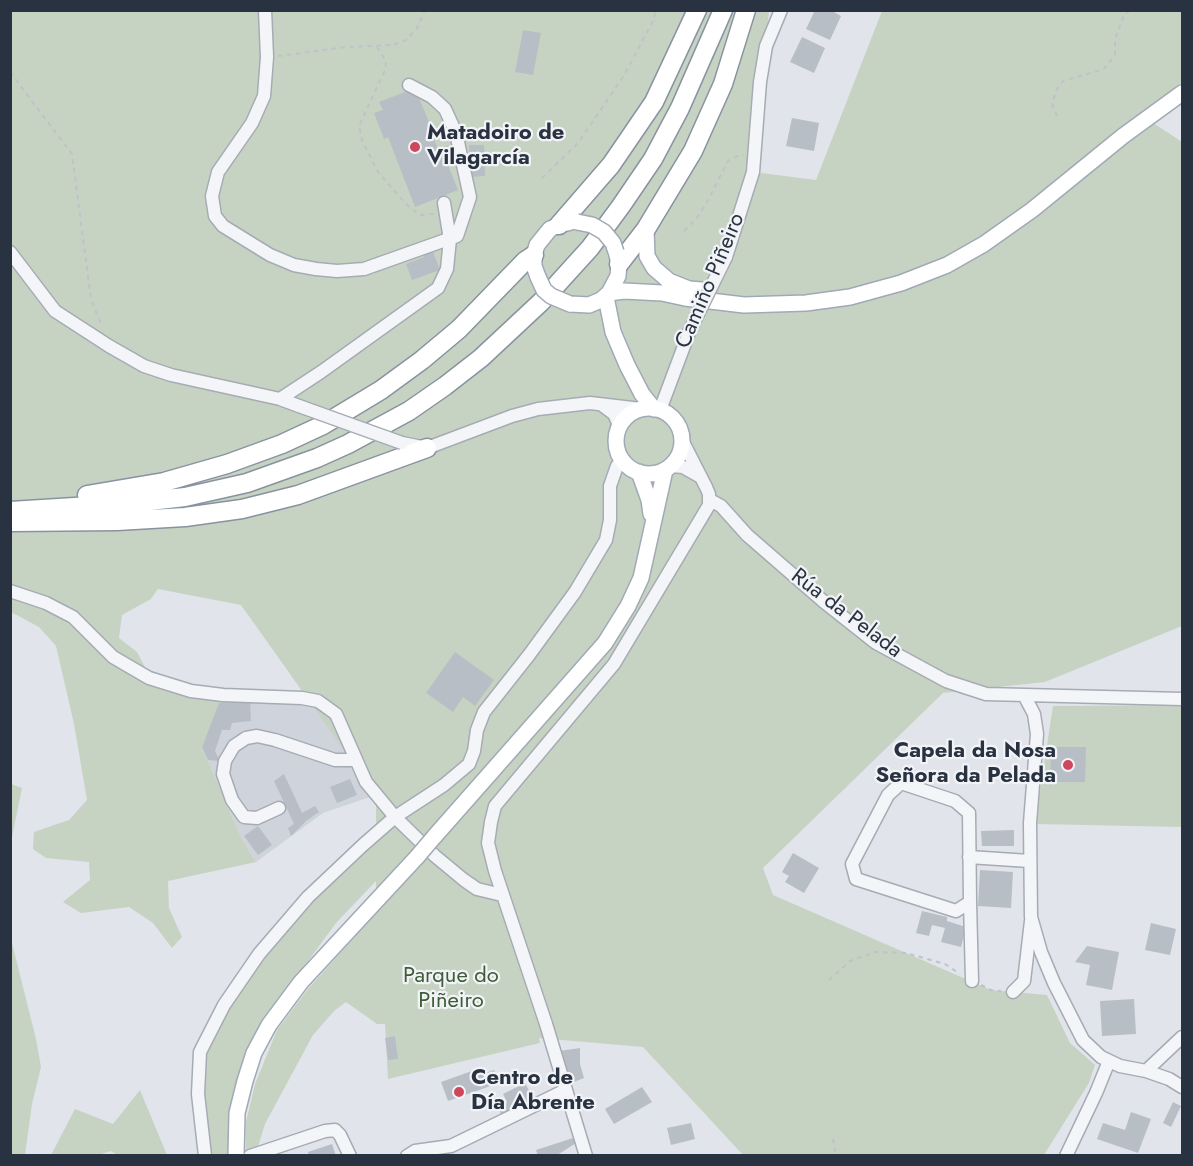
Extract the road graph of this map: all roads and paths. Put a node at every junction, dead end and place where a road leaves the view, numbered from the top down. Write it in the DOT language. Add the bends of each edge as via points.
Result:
graph roads {
  1 [pos="265,10"];
  2 [pos="425,10"];
  3 [pos="656,10"];
  4 [pos="697,10"];
  5 [pos="723,10"];
  6 [pos="746,10"];
  7 [pos="782,10"];
  8 [pos="1131,10"];
  9 [pos="377,46"];
  10 [pos="267,57"];
  11 [pos="10,72"];
  12 [pos="409,85"];
  13 [pos="1182,93"];
  14 [pos="1057,116"];
  15 [pos="754,157"];
  16 [pos="542,178"];
  17 [pos="445,207"];
  18 [pos="568,223"];
  19 [pos="646,229"];
  20 [pos="684,231"];
  21 [pos="450,239"];
  22 [pos="10,252"];
  23 [pos="534,255"];
  24 [pos="618,261"];
  25 [pos="662,293"];
  26 [pos="608,295"];
  27 [pos="806,303"];
  28 [pos="575,305"];
  29 [pos="613,332"];
  30 [pos="109,346"];
  31 [pos="627,365"];
  32 [pos="280,399"];
  33 [pos="601,404"];
  34 [pos="639,413"];
  35 [pos="682,440"];
  36 [pos="427,448"];
  37 [pos="622,460"];
  38 [pos="668,468"];
  39 [pos="639,472"];
  40 [pos="700,476"];
  41 [pos="710,500"];
  42 [pos="10,501"];
  43 [pos="10,511"];
  44 [pos="10,522"];
  45 [pos="651,535"];
  46 [pos="10,591"];
  47 [pos="1025,697"];
  48 [pos="1182,699"];
  49 [pos="356,760"];
  50 [pos="279,808"];
  51 [pos="395,817"];
  52 [pos="969,858"];
  53 [pos="1029,861"];
  54 [pos="502,895"];
  55 [pos="970,902"];
  56 [pos="1031,917"];
  57 [pos="829,980"];
  58 [pos="972,981"];
  59 [pos="1013,992"];
  60 [pos="1182,1037"];
  61 [pos="1109,1061"];
  62 [pos="1146,1071"];
  63 [pos="1182,1087"];
  64 [pos="566,1090"];
  65 [pos="833,1139"];
  66 [pos="205,1155"];
  67 [pos="236,1155"];
  68 [pos="250,1155"];
  69 [pos="350,1155"];
  70 [pos="406,1155"];
  71 [pos="586,1155"];
  72 [pos="836,1155"];
  73 [pos="1066,1155"];
  1 -- 10 [label="street"];
  2 -- 9 [label="path" via="406,40"];
  3 -- 16 [label="path" via="623,77 578,143"];
  4 -- 18 [label="highway" via="654,102"];
  5 -- 43 [label="highway" via="681,108 653,159 590,248 541,302 445,386 348,444 247,483 185,497"];
  6 -- 19 [label="highway" via="709,118"];
  7 -- 15 [label="street, Camiño Piñeiro" via="766,46"];
  8 -- 14 [label="path" via="1124,15 1115,39 1115,55 1104,69 1063,81 1057,89 1052,104"];
  9 -- 10 [label="path"];
  9 -- 17 [label="path" via="386,62 385,70 359,126 362,140 378,172 407,205 420,215 431,215"];
  10 -- 21 [label="street" via="264,96 252,123 218,172 212,196 215,216 223,226 294,265 338,271 364,269"];
  11 -- 30 [label="path" via="72,154 91,299"];
  12 -- 21 [label="street" via="432,96 445,109 462,153 470,197 457,236"];
  13 -- 27 [label="main road" via="1032,210 947,265 901,283"];
  15 -- 20 [label="path" via="739,155 728,161 706,204"];
  15 -- 34 [label="street, Camiño Piñeiro, bridge" via="753,172 726,257 690,330"];
  17 -- 21 [label="street"];
  18 -- 23 [label="main road" via="543,237"];
  18 -- 24 [label="main road, bridge" via="592,225 604,232 613,243"];
  19 -- 24 [label="highway"];
  19 -- 27 [label="main road" via="648,256 654,268 669,281 689,289"];
  21 -- 32 [label="street" via="447,269 438,288"];
  22 -- 30 [label="street" via="55,311"];
  23 -- 28 [label="main road, bridge" via="534,266 544,290"];
  23 -- 42 [label="highway" via="422,360 323,425 260,452 164,482 102,494"];
  24 -- 25 [label="main road" via="626,275"];
  24 -- 26 [label="main road" via="616,281"];
  25 -- 26 [label="main road" via="631,291"];
  25 -- 27 [label="main road" via="744,305"];
  26 -- 28 [label="main road" via="589,305"];
  26 -- 29 [label="main road"];
  28 -- 29 [label="main road" via="596,314"];
  29 -- 31 [label="main road"];
  30 -- 32 [label="street" via="144,366 171,375"];
  31 -- 34 [label="main road"];
  31 -- 34 [label="main road" via="642,394"];
  32 -- 36 [label="street, bridge" via="402,443"];
  33 -- 34 [label="street"];
  33 -- 34 [label="street" via="614,414"];
  33 -- 36 [label="street" via="538,409"];
  34 -- 35 [label="main road" via="676,422"];
  34 -- 37 [label="main road" via="616,440"];
  35 -- 38 [label="main road" via="678,457"];
  35 -- 40 [label="street"];
  36 -- 44 [label="highway" via="298,495 242,509 128,521"];
  37 -- 39 [label="main road"];
  37 -- 51 [label="street" via="610,486 606,540 575,592 484,712 469,764"];
  38 -- 39 [label="main road" via="652,474"];
  38 -- 40 [label="street" via="682,467"];
  38 -- 45 [label="main road"];
  39 -- 45 [label="main road" via="649,500"];
  40 -- 41 [label="street"];
  41 -- 47 [label="street, Rúa da Pelada" via="722,506 747,535 876,643 946,681 986,694"];
  41 -- 54 [label="street" via="614,664 495,807 488,843"];
  45 -- 67 [label="main road, bridge" via="641,578 604,643 417,857 301,982 269,1025 254,1053 237,1113"];
  46 -- 49 [label="street" via="73,617 113,657 149,678 191,691 318,701 336,714"];
  47 -- 48 [label="street, Rúa da Pelada"];
  47 -- 53 [label="street" via="1034,714 1037,734"];
  49 -- 50 [label="street" via="335,760 274,740 246,738 234,746 225,761 223,774 232,800 244,817 257,818"];
  49 -- 51 [label="street" via="366,782"];
  51 -- 54 [label="street" via="464,880 477,889"];
  51 -- 66 [label="street" via="308,897 258,954 224,1005 201,1052 198,1094"];
  52 -- 53 [label="street"];
  52 -- 55 [label="street"];
  52 -- 55 [label="street" via="969,813 955,801 901,783 888,795 852,864 856,879 945,908 957,911"];
  53 -- 56 [label="street"];
  54 -- 64 [label="street"];
  55 -- 58 [label="street"];
  56 -- 59 [label="street" via="1024,981"];
  56 -- 61 [label="street" via="1041,952 1083,1040"];
  57 -- 58 [label="path" via="850,961 876,952 906,952 945,964"];
  58 -- 59 [label="path" via="991,990"];
  60 -- 62 [label="street"];
  61 -- 62 [label="street"];
  61 -- 73 [label="street"];
  62 -- 63 [label="street"];
  64 -- 70 [label="street" via="451,1146"];
  64 -- 71 [label="street"];
  65 -- 72 [label="path"];
  68 -- 69 [label="street" via="335,1130"];
}
